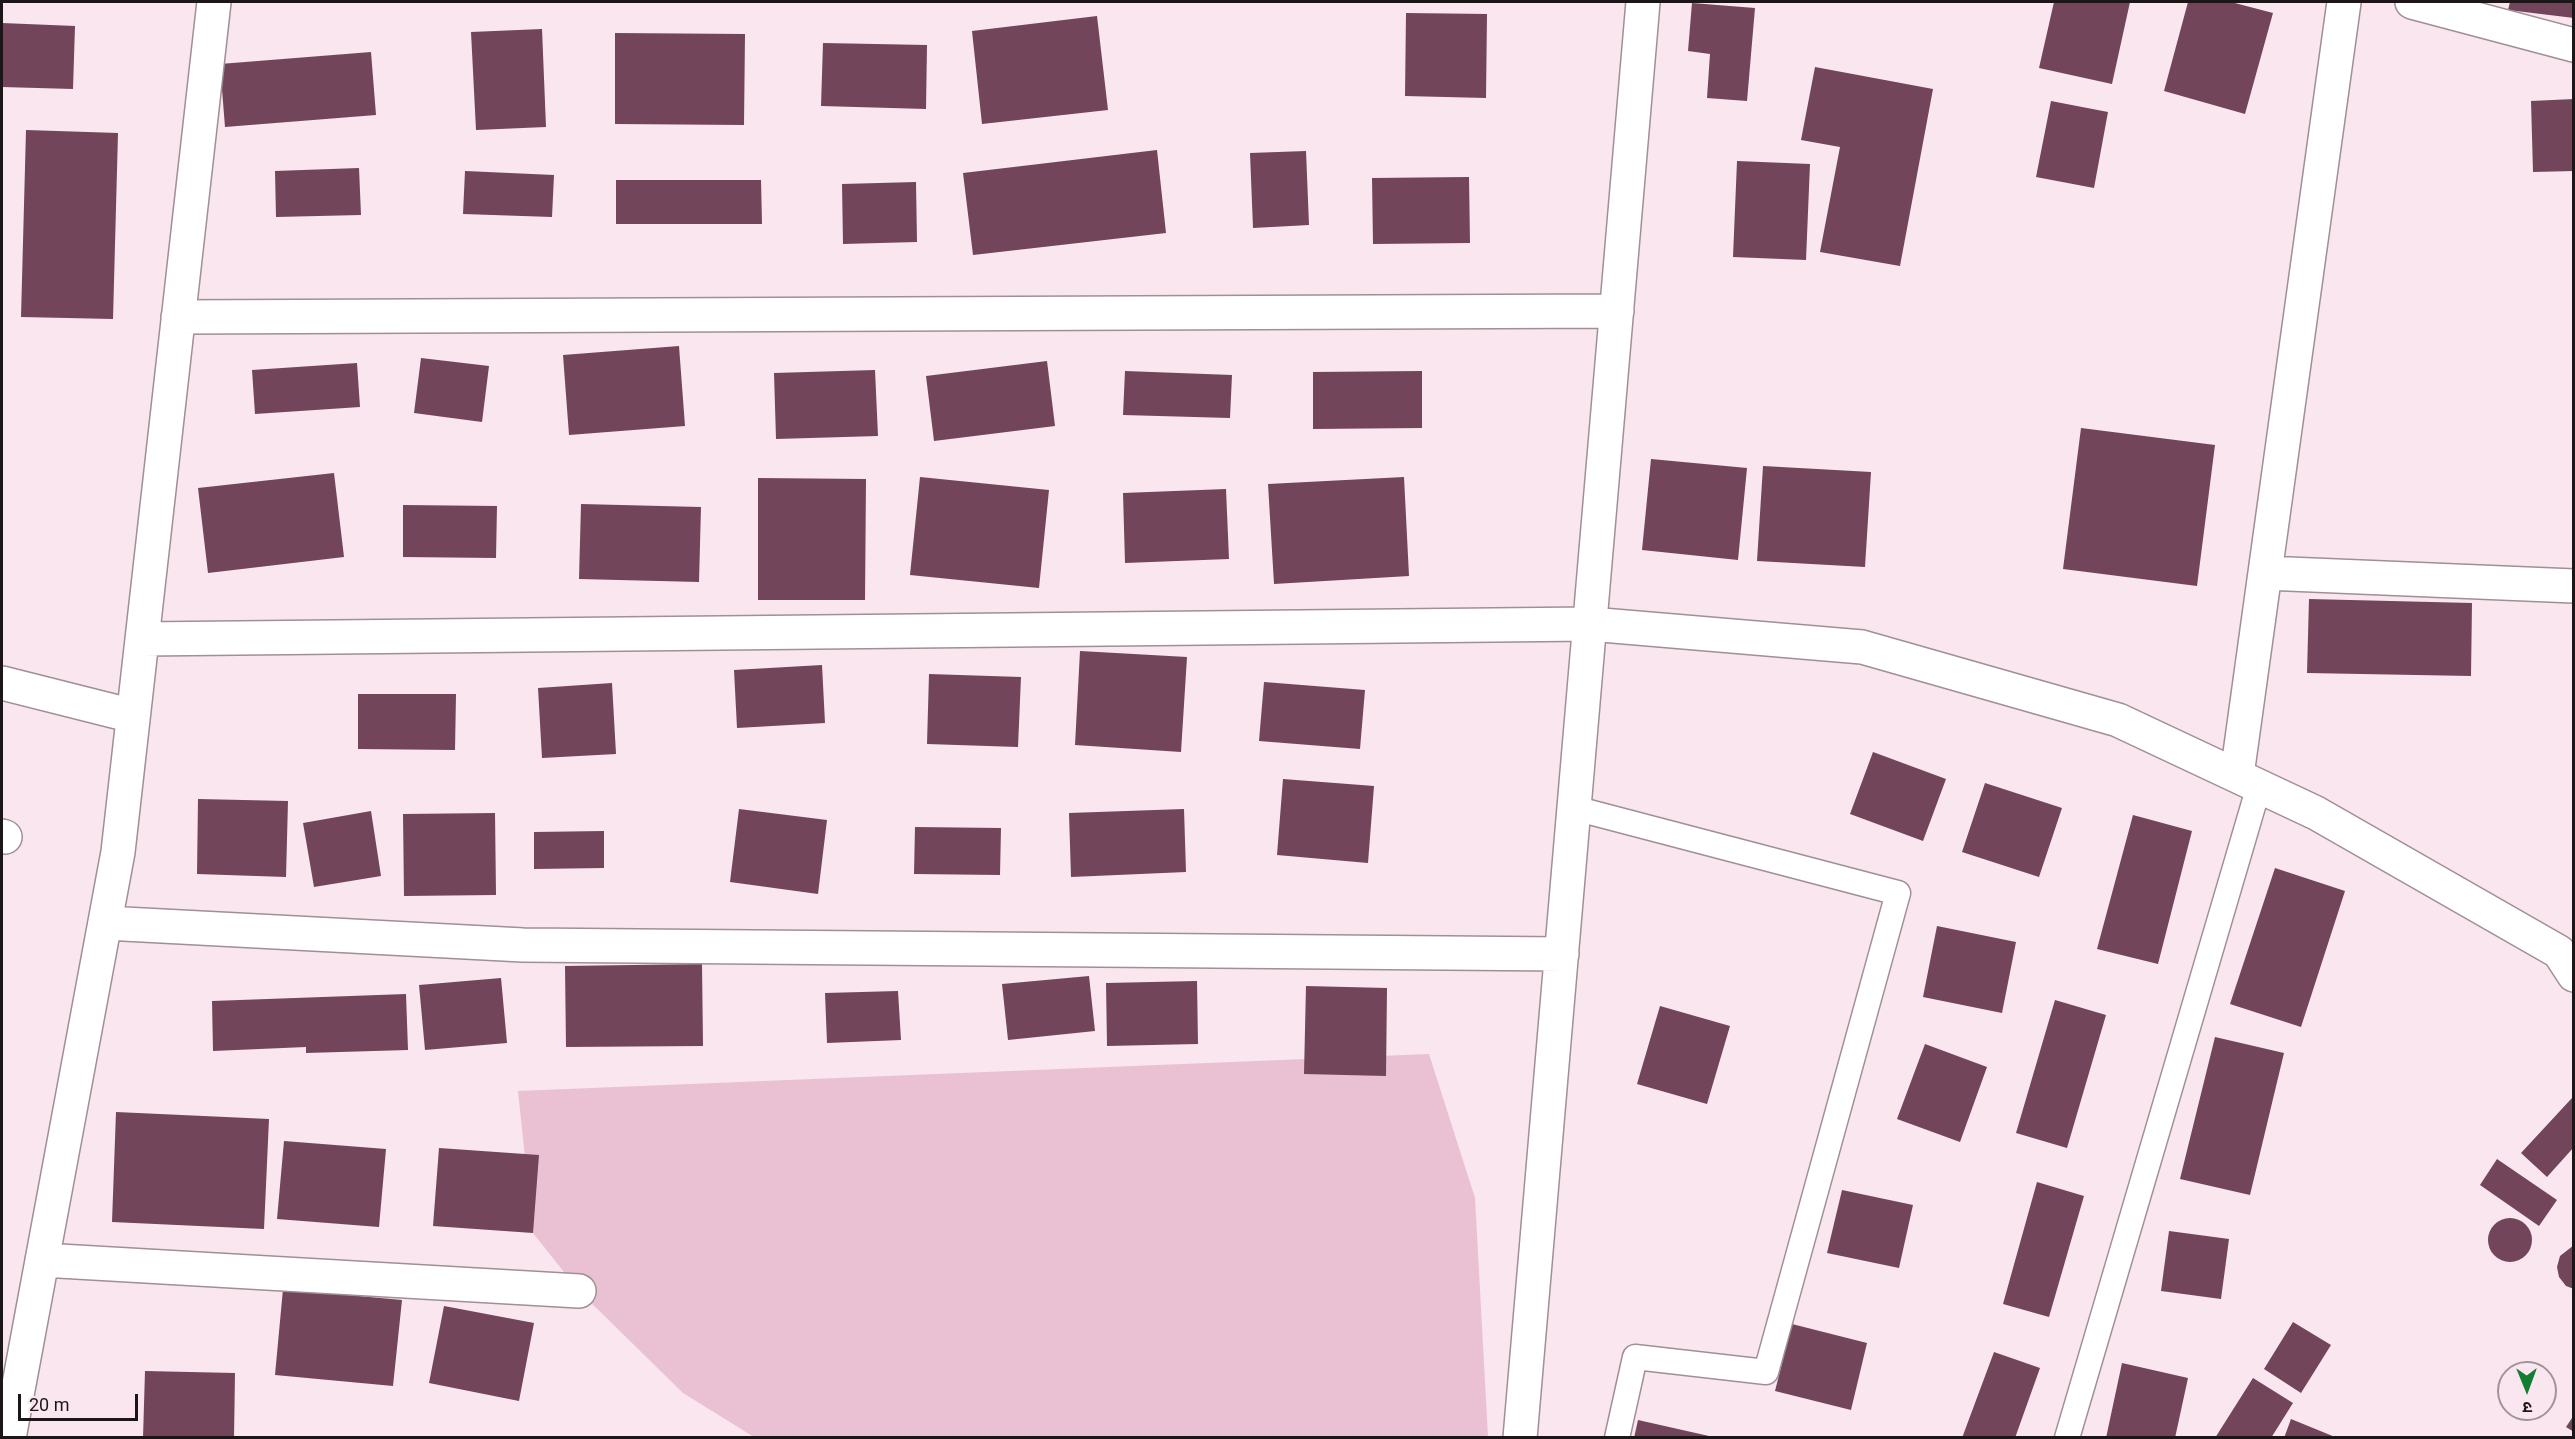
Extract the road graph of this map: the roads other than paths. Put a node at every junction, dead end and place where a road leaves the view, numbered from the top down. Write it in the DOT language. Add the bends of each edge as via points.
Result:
graph roads {
  1 [pos="214,2"];
  2 [pos="1643,2"];
  3 [pos="2344,2"];
  4 [pos="2412,2"];
  5 [pos="2574,45"];
  6 [pos="1617,311"];
  7 [pos="178,316"];
  8 [pos="2265,573"];
  9 [pos="2574,586"];
  10 [pos="1590,624"];
  11 [pos="142,639"];
  12 [pos="2,683"];
  13 [pos="133,716"];
  14 [pos="2248,781"];
  15 [pos="1574,808"];
  16 [pos="105,923"];
  17 [pos="1562,954"];
  18 [pos="2569,960"];
  19 [pos="42,1260"];
  20 [pos="579,1291"];
  21 [pos="9,1437"];
  22 [pos="1520,1437"];
  23 [pos="1617,1437"];
  24 [pos="2067,1437"];
  1 -- 7 [label="street"];
  2 -- 6 [label="street"];
  3 -- 8 [label="street"];
  4 -- 5 [label="street"];
  6 -- 7 [label="street"];
  6 -- 10 [label="street"];
  7 -- 11 [label="street"];
  8 -- 9 [label="street"];
  8 -- 14 [label="street"];
  10 -- 11 [label="street"];
  10 -- 14 [label="street" via="1862,647 2118,720"];
  10 -- 15 [label="street"];
  11 -- 13 [label="street"];
  12 -- 13 [label="street"];
  13 -- 16 [label="street" via="118,852"];
  14 -- 18 [label="street" via="2316,813"];
  14 -- 24 [label="lane"];
  15 -- 17 [label="street"];
  15 -- 23 [label="lane" via="1898,893 1766,1372 1635,1357"];
  16 -- 17 [label="street" via="523,945"];
  16 -- 19 [label="street"];
  17 -- 22 [label="street"];
  19 -- 20 [label="street"];
  19 -- 21 [label="street"];
}
